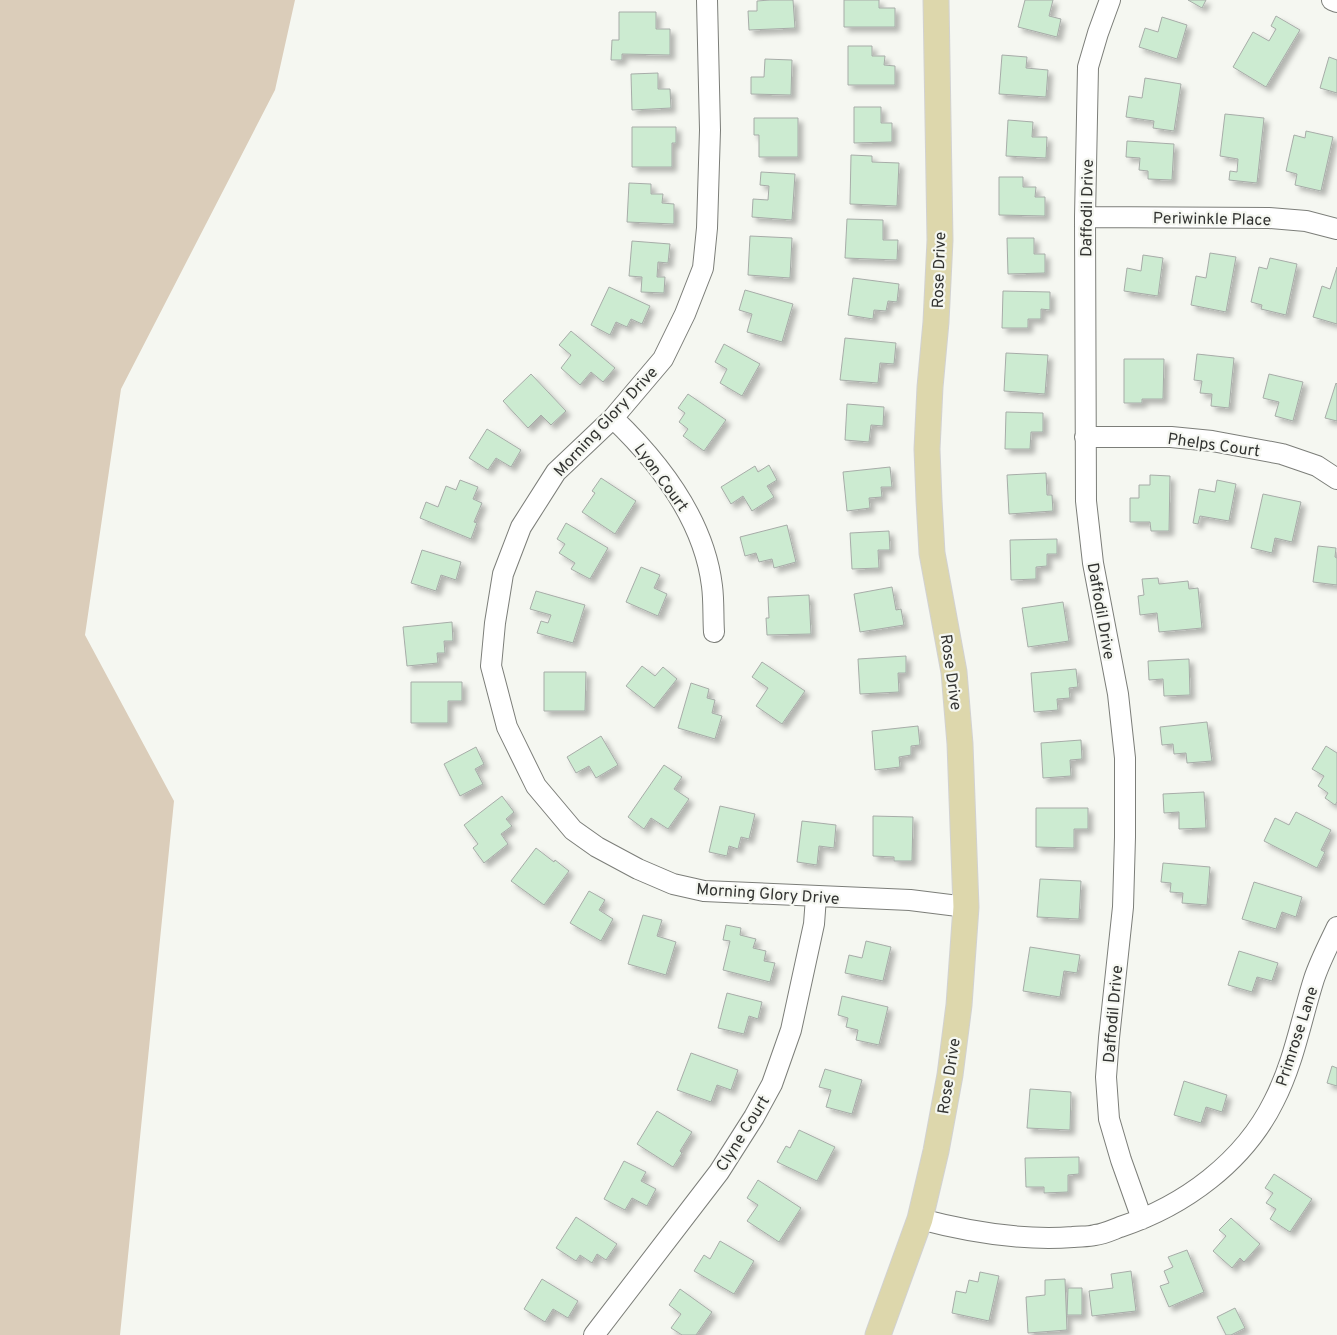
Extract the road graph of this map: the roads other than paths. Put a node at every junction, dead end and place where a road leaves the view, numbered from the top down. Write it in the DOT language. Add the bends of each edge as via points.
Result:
graph roads {
  1 [pos="707,0"];
  2 [pos="936,0"];
  3 [pos="1110,0"];
  4 [pos="1332,0"];
  5 [pos="1337,2"];
  6 [pos="1085,217"];
  7 [pos="1337,229"];
  8 [pos="613,418"];
  9 [pos="1085,437"];
  10 [pos="1337,478"];
  11 [pos="714,632"];
  12 [pos="816,897"];
  13 [pos="966,906"];
  14 [pos="1337,927"];
  15 [pos="920,1219"];
  16 [pos="1142,1220"];
  17 [pos="594,1335"];
  18 [pos="878,1335"];
  1 -- 8 [label="street, Morning Glory Drive" via="710,130 703,268 686,314 663,359"];
  2 -- 13 [label="main road, Rose Drive" via="940,240 927,449 932,553 954,672"];
  3 -- 6 [label="street, Daffodil Drive" via="1088,67"];
  4 -- 5 [label="street"];
  6 -- 7 [label="street, Periwinkle Place" via="1269,218 1306,221"];
  6 -- 9 [label="street, Daffodil Drive"];
  8 -- 11 [label="street, Lyon Court" via="641,445 687,509 703,546 712,586"];
  8 -- 12 [label="street, Morning Glory Drive" via="556,472 522,527 503,574 491,666 507,727 536,786 573,830 597,847 638,869 689,888"];
  9 -- 10 [label="street, Phelps Court" via="1171,436 1212,441 1282,454 1317,466"];
  9 -- 16 [label="street, Daffodil Drive" via="1086,501 1093,564 1118,694 1125,758 1123,908 1106,1077 1110,1119"];
  12 -- 13 [label="street, Morning Glory Drive" via="910,900"];
  12 -- 17 [label="street, Clyne Court" via="814,924 791,1030 772,1084 719,1172"];
  13 -- 15 [label="main road, Rose Drive" via="950,1075"];
  14 -- 16 [label="street, Primrose Lane" via="1315,977 1297,1044 1274,1101 1255,1132 1223,1168 1176,1202"];
  15 -- 16 [label="street, Primrose Lane" via="1021,1238 1095,1235"];
  15 -- 18 [label="main road, Rose Drive"];
}
